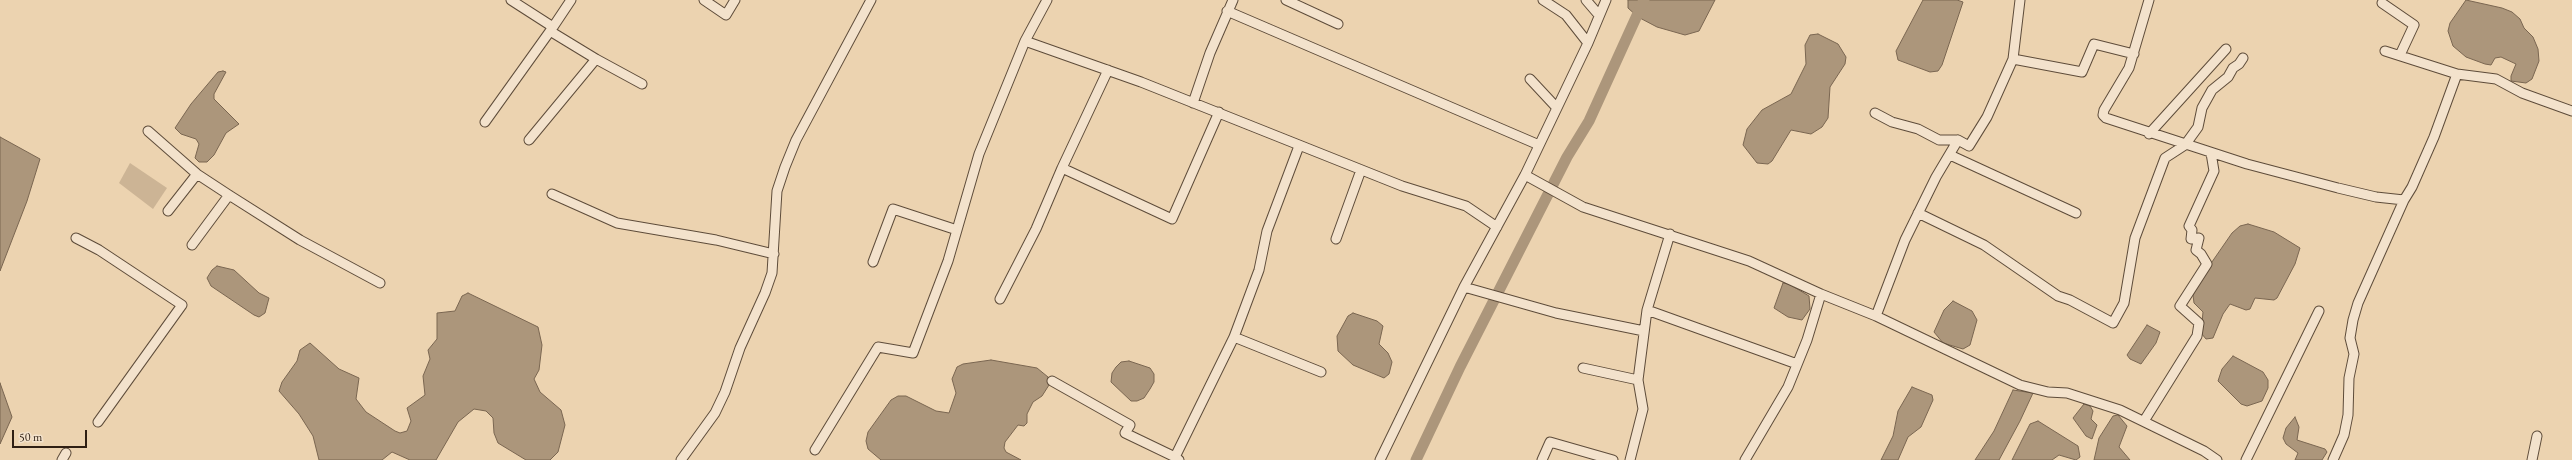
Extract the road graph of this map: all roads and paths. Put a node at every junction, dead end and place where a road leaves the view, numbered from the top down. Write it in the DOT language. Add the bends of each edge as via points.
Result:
graph roads {
  1 [pos="511,0"];
  2 [pos="571,0"];
  3 [pos="704,0"];
  4 [pos="735,0"];
  5 [pos="871,0"];
  6 [pos="1047,0"];
  7 [pos="1233,0"];
  8 [pos="1286,0"];
  9 [pos="1543,0"];
  10 [pos="1586,0"];
  11 [pos="1606,0"];
  12 [pos="2020,0"];
  13 [pos="2149,0"];
  14 [pos="2382,3"];
  15 [pos="1227,11"];
  16 [pos="1598,14"];
  17 [pos="1338,24"];
  18 [pos="552,29"];
  19 [pos="1026,41"];
  20 [pos="1588,43"];
  21 [pos="2226,49"];
  22 [pos="2385,51"];
  23 [pos="2134,54"];
  24 [pos="2400,55"];
  25 [pos="2243,58"];
  26 [pos="596,59"];
  27 [pos="2013,59"];
  28 [pos="1108,70"];
  29 [pos="2457,74"];
  30 [pos="1530,79"];
  31 [pos="642,84"];
  32 [pos="1193,103"];
  33 [pos="1558,108"];
  34 [pos="2572,111"];
  35 [pos="1218,112"];
  36 [pos="1875,113"];
  37 [pos="485,122"];
  38 [pos="148,131"];
  39 [pos="2149,134"];
  40 [pos="530,140"];
  41 [pos="1958,140"];
  42 [pos="1539,144"];
  43 [pos="2185,145"];
  44 [pos="1299,146"];
  45 [pos="2211,153"];
  46 [pos="1950,155"];
  47 [pos="1062,168"];
  48 [pos="1361,170"];
  49 [pos="197,174"];
  50 [pos="1525,175"];
  51 [pos="552,194"];
  52 [pos="229,195"];
  53 [pos="2404,200"];
  54 [pos="168,211"];
  55 [pos="1918,213"];
  56 [pos="2076,213"];
  57 [pos="1497,227"];
  58 [pos="957,230"];
  59 [pos="1670,234"];
  60 [pos="76,238"];
  61 [pos="1336,239"];
  62 [pos="192,245"];
  63 [pos="774,254"];
  64 [pos="873,262"];
  65 [pos="380,283"];
  66 [pos="1464,287"];
  67 [pos="1821,294"];
  68 [pos="1000,299"];
  69 [pos="1647,310"];
  70 [pos="2319,311"];
  71 [pos="1876,316"];
  72 [pos="1644,331"];
  73 [pos="1234,337"];
  74 [pos="1797,364"];
  75 [pos="1583,368"];
  76 [pos="1321,372"];
  77 [pos="1638,380"];
  78 [pos="1052,381"];
  79 [pos="2144,421"];
  80 [pos="98,422"];
  81 [pos="2537,436"];
  82 [pos="815,450"];
  83 [pos="1178,459"];
  84 [pos="681,460"];
  85 [pos="1380,460"];
  86 [pos="1542,460"];
  87 [pos="1613,460"];
  88 [pos="1630,460"];
  89 [pos="1745,460"];
  90 [pos="2217,460"];
  91 [pos="2246,460"];
  92 [pos="2333,460"];
  93 [pos="2532,460"];
  1 -- 18 [label="street"];
  2 -- 18 [label="street"];
  3 -- 4 [label="street" via="726,15"];
  5 -- 63 [label="street" via="784,167 777,191"];
  6 -- 19 [label="street"];
  7 -- 15 [label="street"];
  8 -- 17 [label="street"];
  9 -- 20 [label="street" via="1566,15"];
  10 -- 16 [label="street"];
  11 -- 16 [label="street"];
  12 -- 27 [label="street"];
  13 -- 23 [label="street"];
  14 -- 24 [label="street" via="2414,25"];
  15 -- 32 [label="street"];
  15 -- 42 [label="street"];
  16 -- 20 [label="street"];
  18 -- 26 [label="street"];
  18 -- 37 [label="street"];
  19 -- 28 [label="street" via="1067,58"];
  19 -- 58 [label="street" via="978,154"];
  20 -- 33 [label="street"];
  21 -- 39 [label="street"];
  22 -- 24 [label="street"];
  23 -- 27 [label="street" via="2094,44 2082,72"];
  23 -- 39 [label="street" via="2103,115"];
  24 -- 29 [label="street"];
  25 -- 43 [label="street" via="2228,77 2212,90 2202,108 2198,127"];
  26 -- 31 [label="street"];
  26 -- 40 [label="street"];
  27 -- 41 [label="street" via="1987,117 1969,146"];
  28 -- 32 [label="street"];
  28 -- 47 [label="street"];
  29 -- 34 [label="street" via="2496,78 2522,93"];
  29 -- 53 [label="street" via="2434,136"];
  30 -- 33 [label="street"];
  32 -- 35 [label="street"];
  33 -- 42 [label="street"];
  35 -- 44 [label="street"];
  35 -- 47 [label="street" via="1172,219"];
  36 -- 41 [label="street" via="1939,140"];
  38 -- 49 [label="street"];
  39 -- 43 [label="street"];
  41 -- 46 [label="street"];
  42 -- 50 [label="street"];
  43 -- 45 [label="street"];
  43 -- 55 [label="street" via="2165,158 2154,184 2135,238 2124,303 2113,323 2058,296 1984,245"];
  44 -- 48 [label="street"];
  44 -- 73 [label="street" via="1267,232 1259,270"];
  45 -- 53 [label="street" via="2350,191"];
  45 -- 79 [label="street" via="2214,171 2189,226 2192,230 2191,239 2199,238 2196,250 2208,264 2180,306 2199,323 2197,336"];
  46 -- 55 [label="street"];
  46 -- 56 [label="street"];
  47 -- 68 [label="street" via="1036,229"];
  48 -- 57 [label="street" via="1466,206"];
  48 -- 61 [label="street"];
  49 -- 52 [label="street"];
  49 -- 54 [label="street"];
  50 -- 57 [label="street"];
  50 -- 59 [label="street" via="1583,207"];
  51 -- 63 [label="street" via="617,223 716,240"];
  52 -- 62 [label="street"];
  52 -- 65 [label="street" via="300,240"];
  53 -- 92 [label="street" via="2358,303 2353,320 2350,338 2354,354 2348,378 2348,415 2344,435"];
  55 -- 71 [label="street"];
  57 -- 66 [label="street" via="1471,279"];
  58 -- 64 [label="street" via="893,209"];
  58 -- 82 [label="street" via="913,353 878,347"];
  59 -- 67 [label="street" via="1749,261"];
  59 -- 69 [label="street"];
  60 -- 80 [label="street" via="99,250 182,305"];
  63 -- 84 [label="street" via="772,273 765,293 740,348 725,392 715,413"];
  66 -- 72 [label="street" via="1556,313"];
  66 -- 85 [label="street"];
  67 -- 71 [label="street"];
  67 -- 74 [label="street"];
  69 -- 72 [label="street"];
  69 -- 74 [label="street"];
  70 -- 91 [label="street"];
  71 -- 79 [label="street" via="2020,385 2048,392 2067,393"];
  72 -- 77 [label="street"];
  73 -- 76 [label="street"];
  73 -- 83 [label="street"];
  74 -- 89 [label="street" via="1776,410"];
  75 -- 77 [label="street"];
  77 -- 88 [label="street" via="1643,409"];
  78 -- 83 [label="street" via="1130,425 1125,433"];
  79 -- 90 [label="street"];
  81 -- 93 [label="street"];
  86 -- 87 [label="street" via="1550,442"];
}
